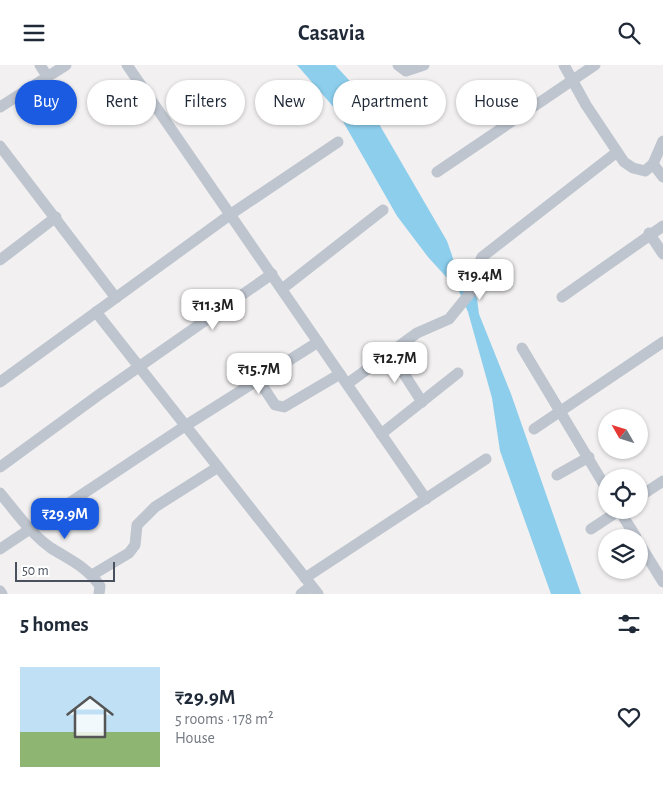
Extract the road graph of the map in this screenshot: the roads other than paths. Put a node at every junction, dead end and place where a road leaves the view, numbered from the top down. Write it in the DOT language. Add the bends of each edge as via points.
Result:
graph roads {
  1 [pos="40,65"];
  2 [pos="66,65"];
  3 [pos="127,65"];
  4 [pos="398,65"];
  5 [pos="424,65"];
  6 [pos="564,65"];
  7 [pos="595,65"];
  8 [pos="47,77"];
  9 [pos="572,79"];
  10 [pos="0,107"];
  11 [pos="338,141"];
  12 [pos="663,141"];
  13 [pos="0,147"];
  14 [pos="617,152"];
  15 [pos="653,165"];
  16 [pos="437,172"];
  17 [pos="663,177"];
  18 [pos="383,210"];
  19 [pos="231,214"];
  20 [pos="56,217"];
  21 [pos="663,226"];
  22 [pos="649,233"];
  23 [pos="663,254"];
  24 [pos="0,260"];
  25 [pos="272,275"];
  26 [pos="282,289"];
  27 [pos="562,297"];
  28 [pos="116,298"];
  29 [pos="96,312"];
  30 [pos="318,342"];
  31 [pos="663,342"];
  32 [pos="522,348"];
  33 [pos="390,352"];
  34 [pos="139,367"];
  35 [pos="458,373"];
  36 [pos="258,379"];
  37 [pos="344,379"];
  38 [pos="0,382"];
  39 [pos="422,401"];
  40 [pos="561,409"];
  41 [pos="185,426"];
  42 [pos="534,429"];
  43 [pos="381,434"];
  44 [pos="589,457"];
  45 [pos="486,459"];
  46 [pos="0,467"];
  47 [pos="218,467"];
  48 [pos="598,473"];
  49 [pos="557,475"];
  50 [pos="663,481"];
  51 [pos="648,491"];
  52 [pos="0,493"];
  53 [pos="426,499"];
  54 [pos="606,519"];
  55 [pos="30,529"];
  56 [pos="591,529"];
  57 [pos="0,549"];
  58 [pos="648,558"];
  59 [pos="92,575"];
  60 [pos="663,582"];
  61 [pos="311,586"];
  62 [pos="0,591"];
  63 [pos="2,594"];
  64 [pos="100,594"];
  65 [pos="301,594"];
  1 -- 8 [label="street"];
  2 -- 8 [label="street"];
  3 -- 19 [label="street"];
  4 -- 5 [label="street" via="406,71"];
  6 -- 9 [label="street"];
  7 -- 9 [label="street"];
  8 -- 10 [label="street"];
  9 -- 14 [label="street"];
  9 -- 16 [label="street"];
  11 -- 19 [label="street"];
  12 -- 15 [label="street"];
  13 -- 20 [label="street"];
  14 -- 15 [label="street" via="633,168 645,171"];
  14 -- 33 [label="street" via="487,252 479,264 479,282 449,319 417,333"];
  15 -- 17 [label="street"];
  18 -- 26 [label="street"];
  19 -- 25 [label="street"];
  19 -- 28 [label="street"];
  20 -- 24 [label="street"];
  20 -- 28 [label="street"];
  21 -- 22 [label="street"];
  22 -- 23 [label="street"];
  22 -- 27 [label="street"];
  25 -- 26 [label="street"];
  25 -- 34 [label="street"];
  26 -- 30 [label="street"];
  28 -- 29 [label="street"];
  29 -- 34 [label="street"];
  29 -- 38 [label="street"];
  30 -- 36 [label="street"];
  30 -- 37 [label="street"];
  31 -- 40 [label="street"];
  32 -- 40 [label="street"];
  33 -- 37 [label="street"];
  33 -- 39 [label="street"];
  34 -- 41 [label="street"];
  34 -- 46 [label="street"];
  35 -- 39 [label="street"];
  36 -- 37 [label="street" via="275,405 284,407"];
  36 -- 41 [label="street"];
  37 -- 43 [label="street"];
  39 -- 43 [label="street"];
  40 -- 42 [label="street"];
  40 -- 44 [label="street"];
  41 -- 47 [label="street"];
  41 -- 55 [label="street"];
  43 -- 53 [label="street"];
  44 -- 48 [label="street"];
  44 -- 49 [label="street"];
  45 -- 53 [label="street"];
  47 -- 59 [label="street" via="155,507 137,525 135,545 129,553"];
  47 -- 61 [label="street"];
  50 -- 51 [label="street"];
  52 -- 55 [label="street"];
  53 -- 61 [label="street"];
  54 -- 56 [label="street"];
  55 -- 57 [label="street"];
  55 -- 59 [label="street" via="50,547"];
  58 -- 60 [label="street"];
  59 -- 64 [label="street" via="100,586"];
  61 -- 65 [label="street"];
  62 -- 63 [label="street"];
}
